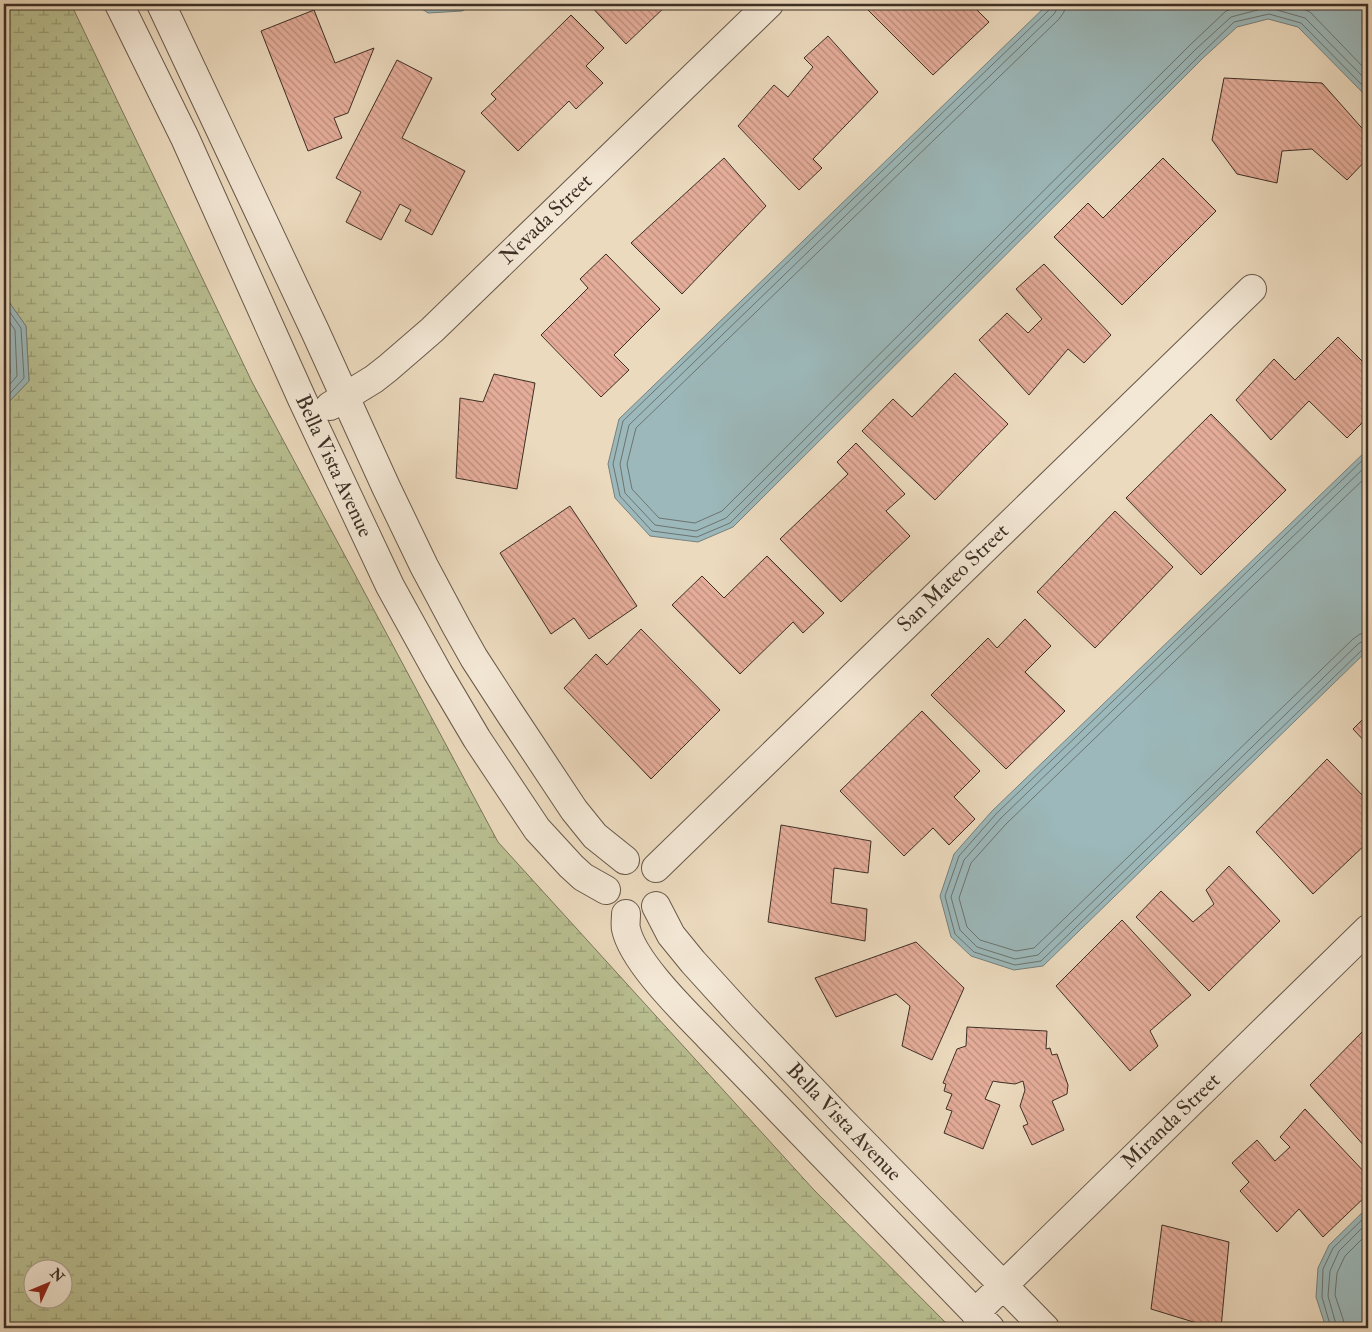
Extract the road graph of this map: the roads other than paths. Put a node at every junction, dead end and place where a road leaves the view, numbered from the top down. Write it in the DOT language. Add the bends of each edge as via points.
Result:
graph roads {
  1 [pos="119,4"];
  2 [pos="162,4"];
  3 [pos="769,4"];
  4 [pos="1252,289"];
  5 [pos="345,396"];
  6 [pos="311,417"];
  7 [pos="625,860"];
  8 [pos="656,868"];
  9 [pos="606,890"];
  10 [pos="656,906"];
  11 [pos="626,914"];
  12 [pos="1368,929"];
  13 [pos="1003,1285"];
  14 [pos="982,1320"];
  15 [pos="1045,1328"];
  1 -- 6 [label="street, Bella Vista Avenue" via="185,138"];
  2 -- 5 [label="street, Bella Vista Avenue"];
  3 -- 5 [label="street, Nevada Street" via="432,330 388,368"];
  4 -- 8 [label="street, San Mateo Street"];
  5 -- 6 [label="street, Nevada Street"];
  5 -- 7 [label="street, Bella Vista Avenue" via="424,566 474,658 574,810 596,836"];
  6 -- 9 [label="street, Bella Vista Avenue" via="390,586 492,763 548,842 583,877"];
  7 -- 8 [label="street" via="642,860"];
  7 -- 9 [label="street" via="613,868"];
  8 -- 10 [label="street" via="662,891"];
  9 -- 11 [label="street, Bella Vista Avenue" via="613,905"];
  10 -- 11 [label="street" via="642,914"];
  10 -- 13 [label="street, Bella Vista Avenue" via="671,935 736,1009"];
  11 -- 14 [label="street, Bella Vista Avenue" via="630,941 668,993"];
  12 -- 13 [label="street, Miranda Street"];
  13 -- 14 [label="street, Miranda Street"];
  13 -- 15 [label="street, Bella Vista Avenue"];
}
